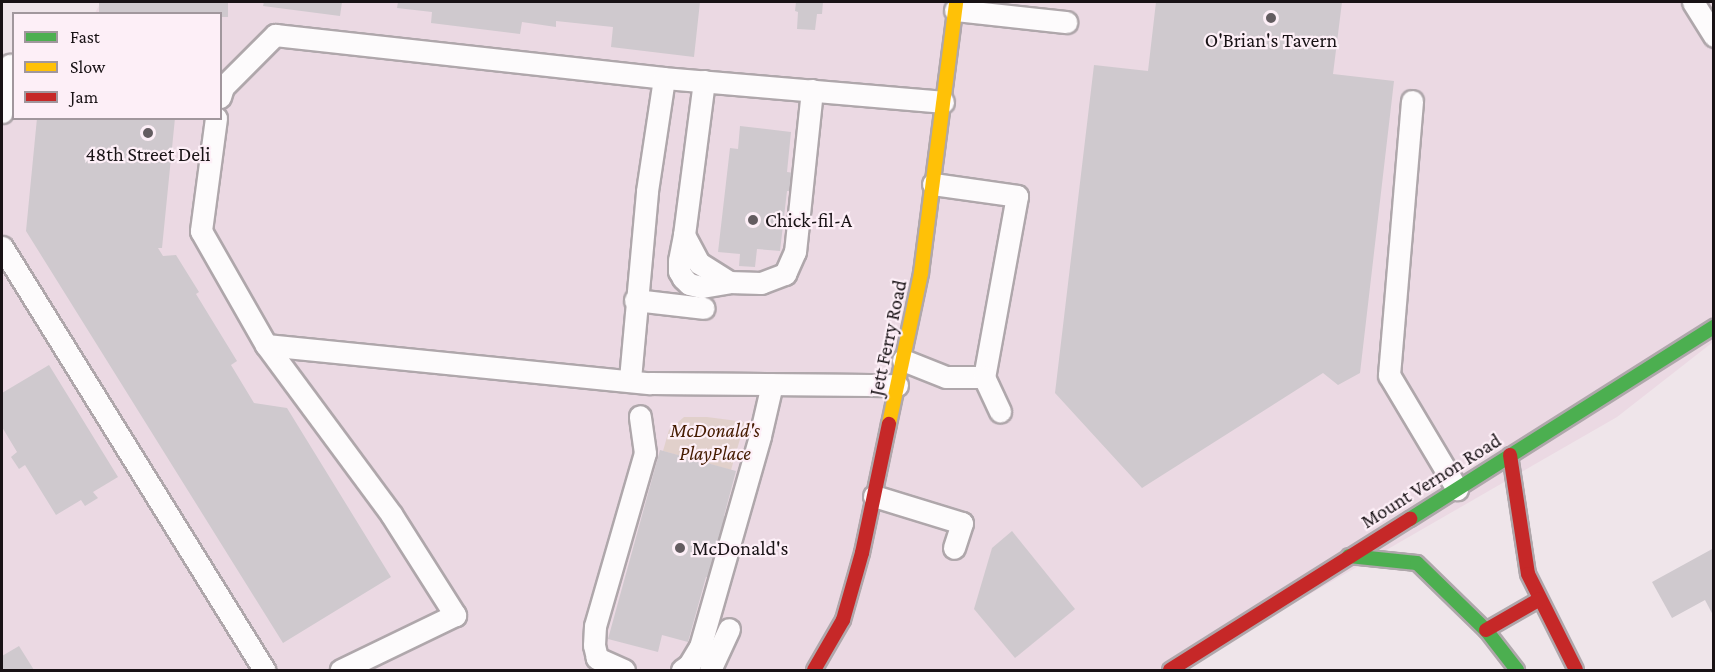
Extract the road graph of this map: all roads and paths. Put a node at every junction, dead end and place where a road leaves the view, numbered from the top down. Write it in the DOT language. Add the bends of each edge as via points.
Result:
graph roads {
  1 [pos="1693,2"];
  2 [pos="955,6"];
  3 [pos="1066,22"];
  4 [pos="1713,36"];
  5 [pos="10,65"];
  6 [pos="664,78"];
  7 [pos="704,81"];
  8 [pos="222,90"];
  9 [pos="812,90"];
  10 [pos="1412,101"];
  11 [pos="943,102"];
  12 [pos="2,112"];
  13 [pos="216,120"];
  14 [pos="933,184"];
  15 [pos="2,247"];
  16 [pos="635,300"];
  17 [pos="704,308"];
  18 [pos="1713,327"];
  19 [pos="267,345"];
  20 [pos="903,360"];
  21 [pos="984,377"];
  22 [pos="630,379"];
  23 [pos="772,384"];
  24 [pos="897,385"];
  25 [pos="1000,411"];
  26 [pos="640,416"];
  27 [pos="1510,455"];
  28 [pos="1457,489"];
  29 [pos="874,496"];
  30 [pos="954,548"];
  31 [pos="1349,556"];
  32 [pos="1540,599"];
  33 [pos="729,629"];
  34 [pos="1486,630"];
  35 [pos="264,670"];
  36 [pos="341,670"];
  37 [pos="624,670"];
  38 [pos="682,670"];
  39 [pos="710,670"];
  40 [pos="814,670"];
  41 [pos="1170,670"];
  42 [pos="1517,670"];
  43 [pos="1576,670"];
  1 -- 4 [label="lane"];
  2 -- 3 [label="lane"];
  2 -- 11 [label="street, Jett Ferry Road"];
  5 -- 12 [label="lane"];
  6 -- 7 [label="lane"];
  6 -- 8 [label="lane" via="275,35"];
  6 -- 16 [label="lane"];
  7 -- 9 [label="lane"];
  7 -- 9 [label="lane" via="684,235 699,263 729,282 761,283 785,274 795,252"];
  9 -- 11 [label="lane"];
  10 -- 28 [label="lane" via="1389,375"];
  11 -- 14 [label="street, Jett Ferry Road"];
  13 -- 19 [label="lane" via="201,231"];
  14 -- 20 [label="street, Jett Ferry Road" via="921,273"];
  14 -- 21 [label="lane" via="1017,196"];
  15 -- 35 [label="lane"];
  16 -- 17 [label="lane"];
  16 -- 22 [label="lane"];
  18 -- 27 [label="street, Mount Vernon Road"];
  19 -- 22 [label="lane" via="536,374"];
  19 -- 36 [label="lane" via="391,514 455,615"];
  20 -- 21 [label="lane" via="946,376"];
  20 -- 24 [label="street, Jett Ferry Road"];
  21 -- 25 [label="lane"];
  22 -- 23 [label="lane" via="650,383"];
  23 -- 24 [label="lane"];
  23 -- 38 [label="lane" via="700,647"];
  24 -- 29 [label="street, Jett Ferry Road"];
  26 -- 37 [label="lane" via="645,453 595,626 597,658"];
  27 -- 28 [label="street, Mount Vernon Road"];
  27 -- 32 [label="street" via="1528,574"];
  28 -- 31 [label="street, Mount Vernon Road"];
  29 -- 30 [label="lane" via="962,523"];
  29 -- 40 [label="street, Jett Ferry Road" via="843,620"];
  31 -- 34 [label="street" via="1418,564"];
  31 -- 41 [label="street, Mount Vernon Road"];
  32 -- 34 [label="street"];
  32 -- 43 [label="street"];
  33 -- 39 [label="lane"];
  34 -- 42 [label="street"];
}
